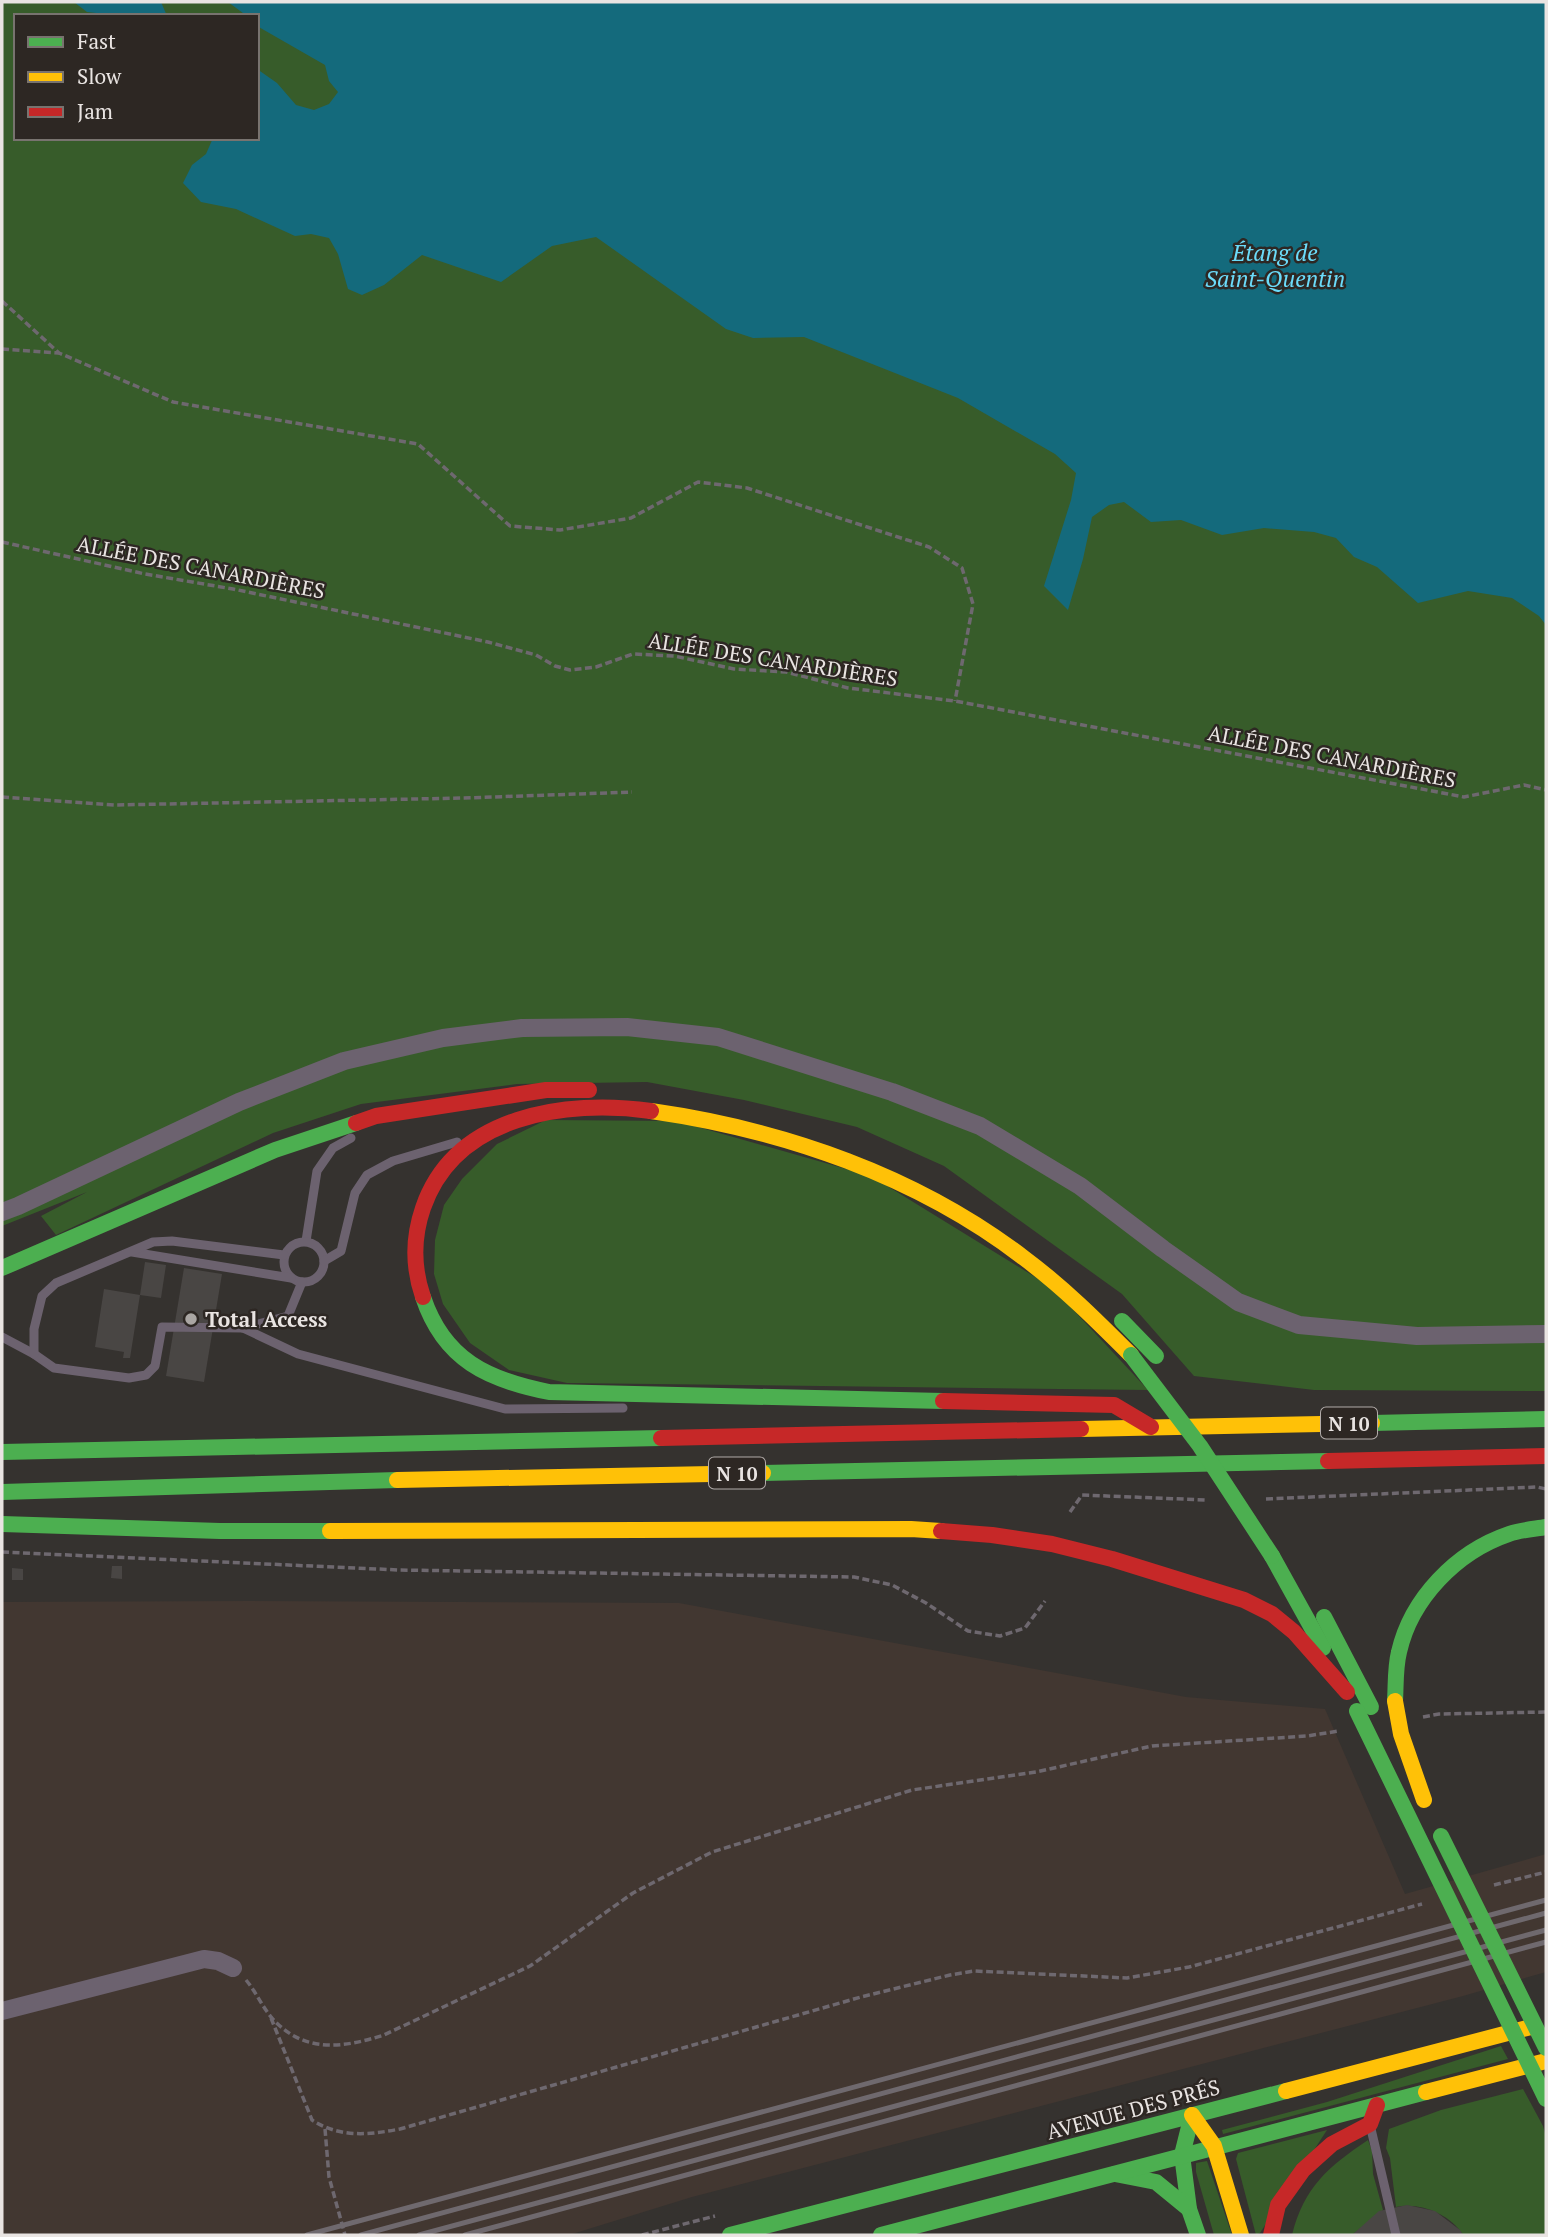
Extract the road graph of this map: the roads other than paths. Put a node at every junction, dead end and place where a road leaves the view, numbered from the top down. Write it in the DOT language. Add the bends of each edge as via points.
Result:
graph roads {
  1 [pos="606,1091"];
  2 [pos="383,1114"];
  3 [pos="480,1137"];
  4 [pos="968,1202"];
  5 [pos="2,1212"];
  6 [pos="1012,1230"];
  7 [pos="306,1241"];
  8 [pos="1032,1244"];
  9 [pos="130,1252"];
  10 [pos="284,1255"];
  11 [pos="324,1261"];
  12 [pos="1061,1267"];
  13 [pos="2,1268"];
  14 [pos="291,1278"];
  15 [pos="302,1282"];
  16 [pos="1109,1309"];
  17 [pos="243,1328"];
  18 [pos="1546,1334"];
  19 [pos="2,1336"];
  20 [pos="34,1354"];
  21 [pos="1160,1361"];
  22 [pos="722,1396"];
  23 [pos="661,1405"];
  24 [pos="1194,1406"];
  25 [pos="637,1408"];
  26 [pos="1546,1419"];
  27 [pos="1151,1427"];
  28 [pos="2,1452"];
  29 [pos="1546,1456"];
  30 [pos="1244,1480"];
  31 [pos="2,1492"];
  32 [pos="2,1524"];
  33 [pos="1546,1527"];
  34 [pos="1317,1603"];
  35 [pos="1347,1692"];
  36 [pos="1364,1709"];
  37 [pos="1430,1813"];
  38 [pos="233,1968"];
  39 [pos="2,2011"];
  40 [pos="1546,2023"];
  41 [pos="1546,2048"];
  42 [pos="1546,2062"];
  43 [pos="1546,2099"];
  44 [pos="1377,2105"];
  45 [pos="1192,2115"];
  46 [pos="1370,2124"];
  47 [pos="1214,2146"];
  48 [pos="1182,2155"];
  49 [pos="1115,2174"];
  50 [pos="1189,2209"];
  51 [pos="730,2235"];
  52 [pos="881,2235"];
  53 [pos="1198,2235"];
  54 [pos="1241,2235"];
  55 [pos="1271,2235"];
  56 [pos="1396,2235"];
  1 -- 2 [label="main road" via="546,1090"];
  2 -- 7 [label="lane" via="365,1132 333,1148 317,1171"];
  2 -- 13 [label="main road" via="275,1150"];
  3 -- 11 [label="lane" via="393,1161 367,1175 355,1194 341,1251"];
  3 -- 22 [label="main road" via="435,1180 417,1222 414,1262 422,1301 442,1336 471,1366 510,1384 549,1392"];
  3 -- 35 [label="main road, bridge" via="519,1118 559,1109 635,1108 706,1119 820,1150 924,1195 1006,1244 1070,1296 1131,1355 1200,1446 1272,1556"];
  4 -- 6 [label="main road"];
  5 -- 18 [label="street" via="239,1102 344,1062 443,1038 522,1028 626,1027 718,1037 892,1092 980,1126 1080,1186 1238,1302 1299,1325 1417,1336"];
  7 -- 10 [label="lane" via="294,1244"];
  7 -- 11 [label="lane" via="319,1248"];
  8 -- 12 [label="main road"];
  9 -- 10 [label="lane" via="153,1242 172,1241"];
  9 -- 14 [label="lane"];
  9 -- 20 [label="lane" via="56,1283 42,1296"];
  10 -- 14 [label="lane"];
  11 -- 15 [label="lane" via="319,1275"];
  14 -- 15 [label="lane"];
  15 -- 17 [label="lane" via="288,1317"];
  16 -- 21 [label="main road"];
  17 -- 20 [label="lane" via="162,1327 155,1366 146,1375 129,1378 54,1368"];
  17 -- 25 [label="lane" via="298,1354 505,1409"];
  19 -- 20 [label="lane"];
  22 -- 23 [label="lane"];
  22 -- 27 [label="main road" via="1114,1405"];
  24 -- 30 [label="main road"];
  26 -- 27 [label="main road, N 10"];
  27 -- 28 [label="main road, N 10"];
  29 -- 31 [label="main road, N 10"];
  32 -- 35 [label="main road" via="220,1531 911,1529 992,1535 1076,1550 1244,1600 1294,1632"];
  33 -- 37 [label="main road, bridge" via="1509,1534 1469,1553 1436,1583 1409,1621 1398,1654 1395,1701 1401,1734"];
  34 -- 36 [label="main road"];
  35 -- 36 [label="main road"];
  36 -- 37 [label="main road, bridge"];
  36 -- 43 [label="main road, bridge"];
  37 -- 41 [label="main road, bridge"];
  38 -- 39 [label="street" via="204,1959"];
  40 -- 45 [label="main road, AVENUE DES PRÉS"];
  42 -- 44 [label="main road"];
  44 -- 46 [label="main road"];
  44 -- 47 [label="main road"];
  45 -- 47 [label="main road"];
  45 -- 48 [label="main road"];
  45 -- 51 [label="main road, AVENUE DES PRÉS"];
  46 -- 55 [label="main road" via="1332,2144 1303,2170 1278,2205"];
  46 -- 56 [label="lane"];
  47 -- 48 [label="main road"];
  47 -- 54 [label="main road"];
  48 -- 49 [label="main road"];
  48 -- 50 [label="main road"];
  49 -- 50 [label="main road" via="1156,2182"];
  49 -- 52 [label="main road"];
  50 -- 53 [label="main road"];
}
